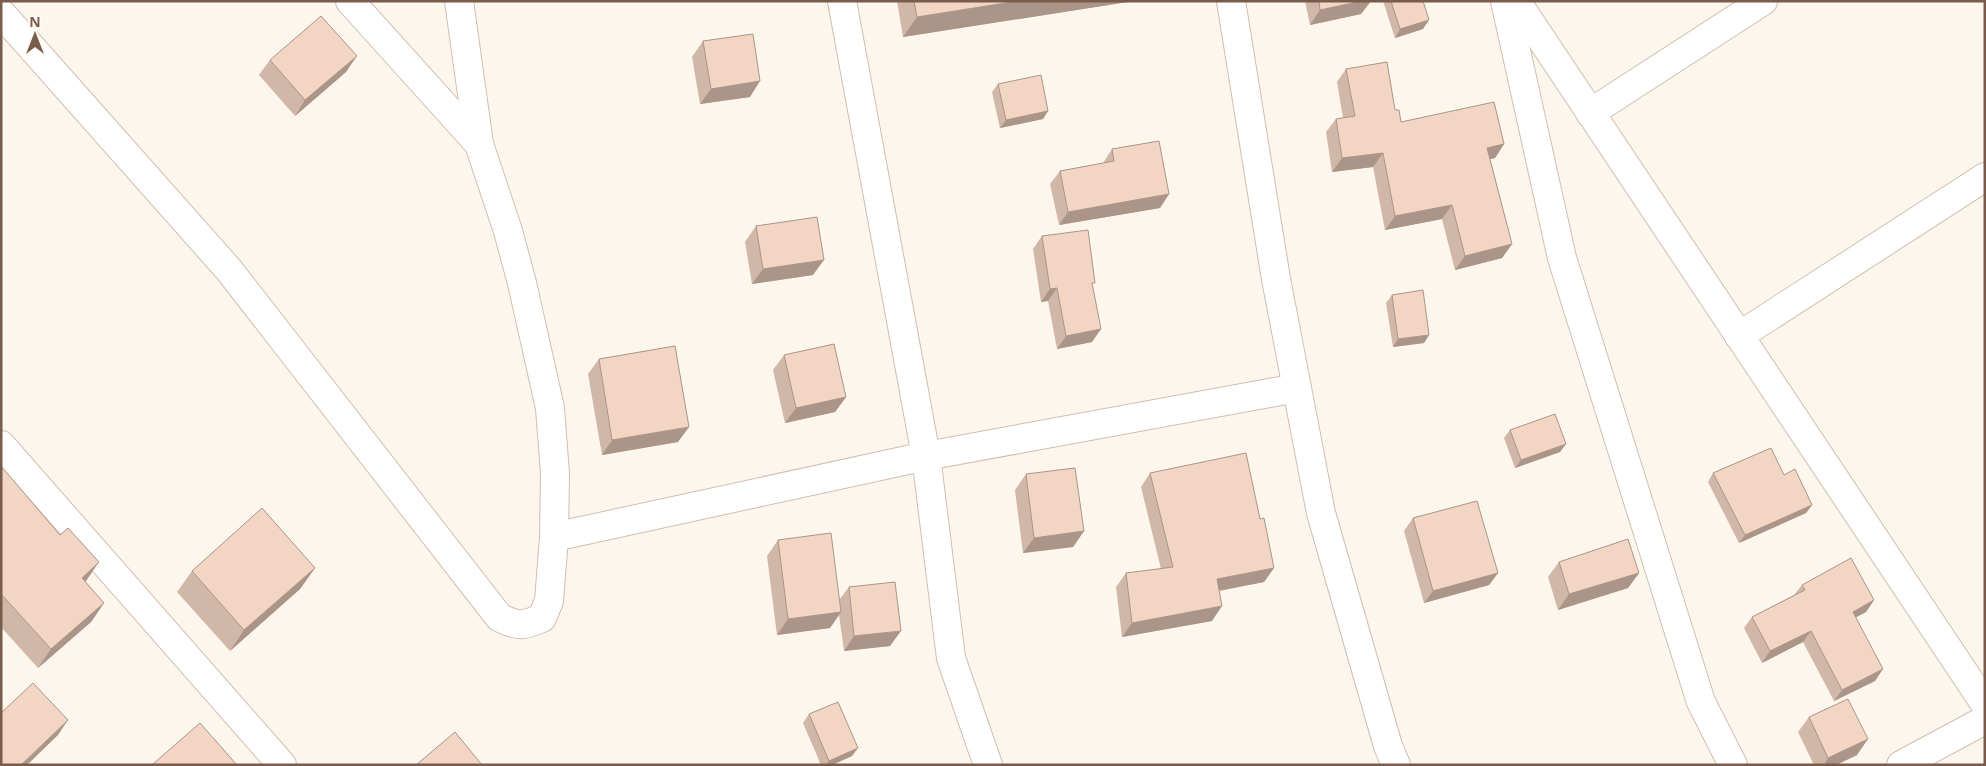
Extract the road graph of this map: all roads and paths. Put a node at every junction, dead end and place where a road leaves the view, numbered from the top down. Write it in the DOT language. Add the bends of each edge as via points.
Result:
graph roads {
  1 [pos="350,1"];
  2 [pos="459,1"];
  3 [pos="842,1"];
  4 [pos="1231,1"];
  5 [pos="1505,1"];
  6 [pos="1516,1"];
  7 [pos="1763,1"];
  8 [pos="1,13"];
  9 [pos="1590,113"];
  10 [pos="479,144"];
  11 [pos="1985,177"];
  12 [pos="1739,336"];
  13 [pos="1297,388"];
  14 [pos="1,445"];
  15 [pos="926,456"];
  16 [pos="554,537"];
  17 [pos="1977,673"];
  18 [pos="1985,704"];
  19 [pos="1985,720"];
  20 [pos="282,765"];
  21 [pos="988,765"];
  22 [pos="1396,765"];
  23 [pos="1733,765"];
  24 [pos="1901,765"];
  1 -- 10 [label="street"];
  2 -- 10 [label="street"];
  3 -- 15 [label="street"];
  4 -- 13 [label="street"];
  5 -- 23 [label="street" via="1562,258 1700,702"];
  6 -- 9 [label="street"];
  7 -- 9 [label="street"];
  8 -- 16 [label="street" via="229,270 499,617 524,626 542,618 550,601"];
  9 -- 12 [label="street"];
  10 -- 16 [label="street" via="518,266 550,408 555,474"];
  11 -- 12 [label="street"];
  12 -- 17 [label="street"];
  13 -- 15 [label="street"];
  13 -- 22 [label="street" via="1321,513"];
  14 -- 20 [label="street"];
  15 -- 16 [label="street"];
  15 -- 21 [label="street" via="951,658"];
  17 -- 18 [label="street"];
  19 -- 24 [label="street"];
}
